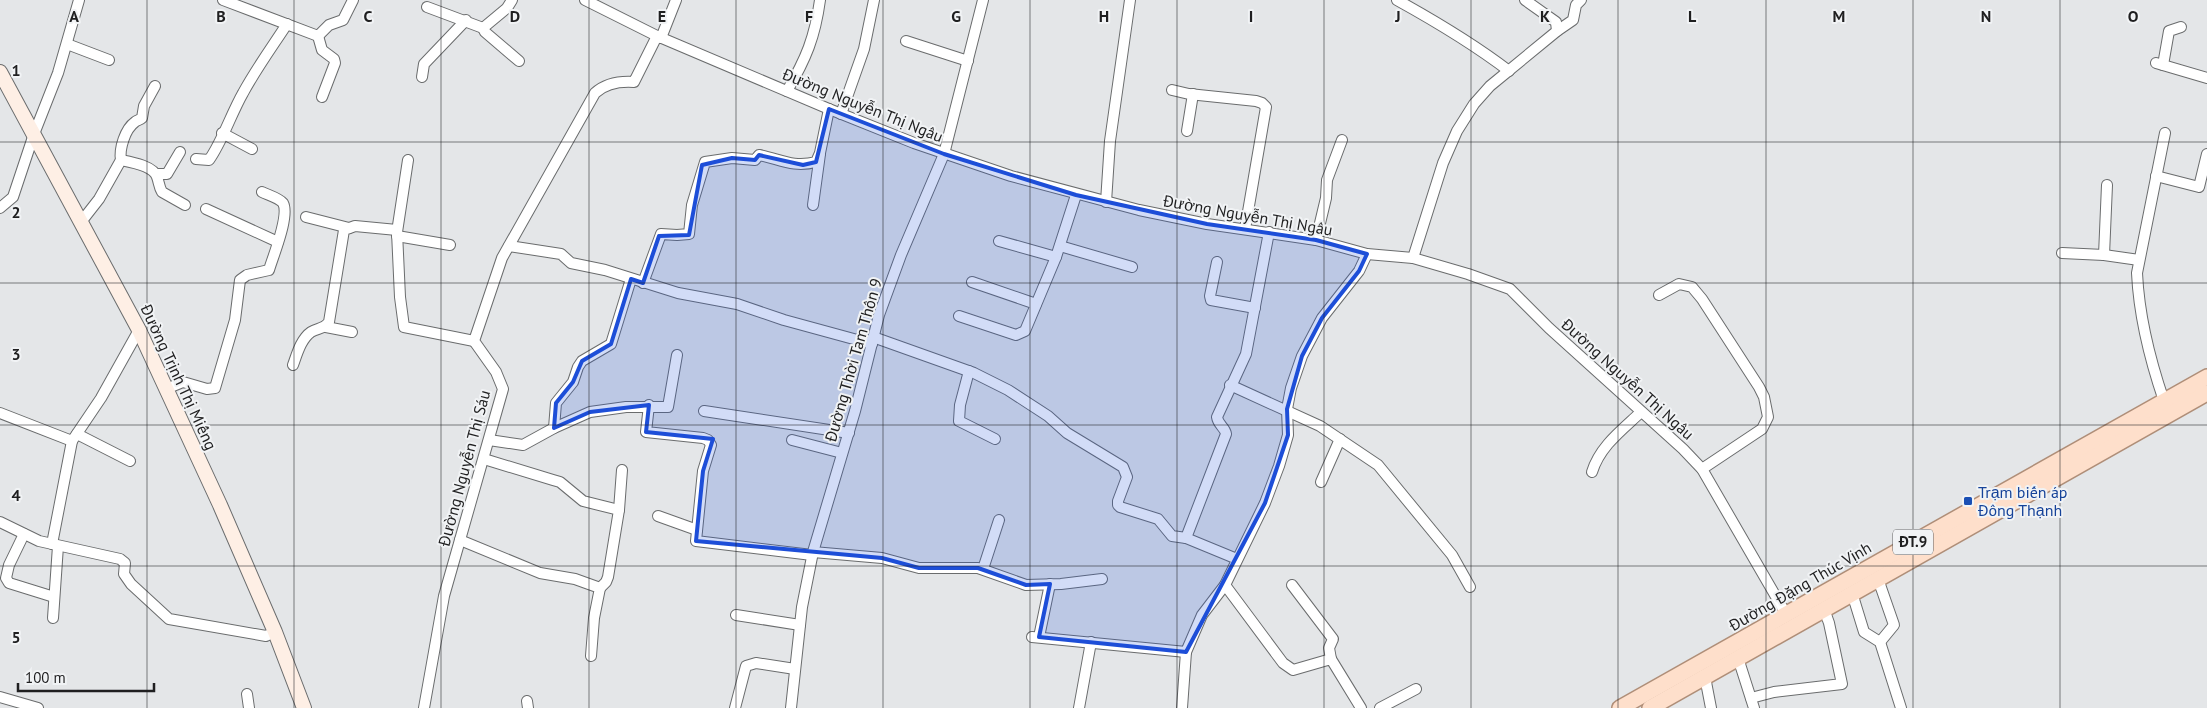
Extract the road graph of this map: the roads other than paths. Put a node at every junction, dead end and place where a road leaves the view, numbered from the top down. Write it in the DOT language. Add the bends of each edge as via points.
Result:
graph roads {
  1 [pos="223,0"];
  2 [pos="353,0"];
  3 [pos="512,0"];
  4 [pos="585,0"];
  5 [pos="676,0"];
  6 [pos="820,0"];
  7 [pos="874,0"];
  8 [pos="983,0"];
  9 [pos="1130,0"];
  10 [pos="1397,0"];
  11 [pos="1525,0"];
  12 [pos="1581,0"];
  13 [pos="77,1"];
  14 [pos="427,7"];
  15 [pos="466,20"];
  16 [pos="287,24"];
  17 [pos="2181,27"];
  18 [pos="483,28"];
  19 [pos="1557,31"];
  20 [pos="318,36"];
  21 [pos="659,37"];
  22 [pos="906,40"];
  23 [pos="67,44"];
  24 [pos="109,60"];
  25 [pos="968,61"];
  26 [pos="519,62"];
  27 [pos="1509,71"];
  28 [pos="0,72"];
  29 [pos="422,77"];
  30 [pos="2207,78"];
  31 [pos="155,86"];
  32 [pos="1172,90"];
  33 [pos="787,91"];
  34 [pos="1193,94"];
  35 [pos="322,97"];
  36 [pos="829,109"];
  37 [pos="842,114"];
  38 [pos="1187,131"];
  39 [pos="222,133"];
  40 [pos="2165,133"];
  41 [pos="34,134"];
  42 [pos="1342,140"];
  43 [pos="252,149"];
  44 [pos="180,152"];
  45 [pos="820,153"];
  46 [pos="944,154"];
  47 [pos="2207,154"];
  48 [pos="196,158"];
  49 [pos="121,160"];
  50 [pos="408,160"];
  51 [pos="157,174"];
  52 [pos="2156,176"];
  53 [pos="2107,184"];
  54 [pos="262,192"];
  55 [pos="1076,195"];
  56 [pos="1106,202"];
  57 [pos="185,205"];
  58 [pos="813,205"];
  59 [pos="0,208"];
  60 [pos="206,209"];
  61 [pos="306,218"];
  62 [pos="81,222"];
  63 [pos="349,228"];
  64 [pos="1245,229"];
  65 [pos="1269,232"];
  66 [pos="397,233"];
  67 [pos="1316,240"];
  68 [pos="999,241"];
  69 [pos="278,242"];
  70 [pos="450,245"];
  71 [pos="509,246"];
  72 [pos="1060,246"];
  73 [pos="2062,253"];
  74 [pos="1367,254"];
  75 [pos="2104,255"];
  76 [pos="1056,258"];
  77 [pos="1413,258"];
  78 [pos="2139,260"];
  79 [pos="1217,262"];
  80 [pos="1132,268"];
  81 [pos="631,279"];
  82 [pos="972,282"];
  83 [pos="643,283"];
  84 [pos="1659,295"];
  85 [pos="1036,304"];
  86 [pos="1255,308"];
  87 [pos="960,316"];
  88 [pos="326,327"];
  89 [pos="139,330"];
  90 [pos="352,332"];
  91 [pos="872,340"];
  92 [pos="474,341"];
  93 [pos="677,355"];
  94 [pos="293,364"];
  95 [pos="969,371"];
  96 [pos="2207,377"];
  97 [pos="1230,385"];
  98 [pos="166,389"];
  99 [pos="2207,393"];
  100 [pos="2164,401"];
  101 [pos="649,405"];
  102 [pos="1287,410"];
  103 [pos="704,411"];
  104 [pos="1641,412"];
  105 [pos="0,413"];
  106 [pos="554,428"];
  107 [pos="849,433"];
  108 [pos="75,437"];
  109 [pos="995,439"];
  110 [pos="1340,439"];
  111 [pos="489,440"];
  112 [pos="792,440"];
  113 [pos="842,453"];
  114 [pos="484,459"];
  115 [pos="130,461"];
  116 [pos="1702,469"];
  117 [pos="622,470"];
  118 [pos="1592,472"];
  119 [pos="1321,482"];
  120 [pos="619,510"];
  121 [pos="658,516"];
  122 [pos="999,520"];
  123 [pos="0,522"];
  124 [pos="697,530"];
  125 [pos="24,534"];
  126 [pos="1186,538"];
  127 [pos="460,540"];
  128 [pos="55,545"];
  129 [pos="813,553"];
  130 [pos="1237,559"];
  131 [pos="983,569"];
  132 [pos="1102,579"];
  133 [pos="1878,579"];
  134 [pos="1050,584"];
  135 [pos="1224,585"];
  136 [pos="1292,585"];
  137 [pos="1470,587"];
  138 [pos="600,588"];
  139 [pos="1852,593"];
  140 [pos="54,597"];
  141 [pos="1824,609"];
  142 [pos="736,615"];
  143 [pos="53,618"];
  144 [pos="1790,620"];
  145 [pos="800,625"];
  146 [pos="275,632"];
  147 [pos="1091,642"];
  148 [pos="1880,642"];
  149 [pos="1186,652"];
  150 [pos="591,656"];
  151 [pos="1738,658"];
  152 [pos="1330,659"];
  153 [pos="795,669"];
  154 [pos="1705,677"];
  155 [pos="1416,689"];
  156 [pos="247,694"];
  157 [pos="0,697"];
  158 [pos="1752,703"];
  159 [pos="31,707"];
  160 [pos="249,708"];
  161 [pos="304,708"];
  162 [pos="424,708"];
  163 [pos="734,708"];
  164 [pos="790,708"];
  165 [pos="1079,708"];
  166 [pos="1182,708"];
  167 [pos="1361,708"];
  168 [pos="1380,708"];
  169 [pos="1620,708"];
  170 [pos="1650,708"];
  171 [pos="1711,708"];
  172 [pos="1901,708"];
  1 -- 16 [label="street"];
  2 -- 20 [label="street" via="343,20 328,25"];
  3 -- 18 [label="street"];
  4 -- 21 [label="street, Đường Nguyễn Thị Ngâu"];
  5 -- 21 [label="street"];
  6 -- 33 [label="street" via="816,27 804,61"];
  7 -- 37 [label="street" via="864,49"];
  8 -- 25 [label="street, Đường Thời Tam Thôn 9"];
  9 -- 56 [label="street" via="1115,98"];
  10 -- 27 [label="street" via="1478,47"];
  11 -- 19 [label="street" via="1556,22"];
  12 -- 19 [label="street" via="1576,5 1573,20"];
  13 -- 23 [label="street"];
  14 -- 15 [label="street"];
  15 -- 18 [label="street"];
  15 -- 29 [label="street" via="424,64"];
  16 -- 20 [label="street"];
  16 -- 39 [label="street" via="244,91"];
  17 -- 30 [label="street" via="2169,31 2159,64"];
  18 -- 26 [label="street"];
  19 -- 27 [label="street"];
  20 -- 35 [label="street" via="322,50 335,63"];
  21 -- 33 [label="street, Đường Nguyễn Thị Ngâu"];
  21 -- 71 [label="street" via="634,82 621,81 602,86 595,93"];
  22 -- 25 [label="street"];
  23 -- 24 [label="street"];
  23 -- 41 [label="street"];
  25 -- 46 [label="street, Đường Thời Tam Thôn 9"];
  27 -- 77 [label="street" via="1474,104 1457,131 1443,163"];
  28 -- 41 [label="main road, Đường Trịnh Thị Miếng"];
  31 -- 49 [label="street" via="144,106 142,118 134,123 120,149"];
  32 -- 34 [label="street"];
  33 -- 36 [label="street, Đường Nguyễn Thị Ngâu"];
  34 -- 38 [label="street"];
  34 -- 64 [label="street" via="1256,101 1266,107"];
  36 -- 37 [label="street, Đường Nguyễn Thị Ngâu"];
  36 -- 45 [label="street"];
  37 -- 46 [label="street, Đường Nguyễn Thị Ngâu"];
  39 -- 43 [label="street"];
  39 -- 48 [label="street" via="209,160"];
  40 -- 52 [label="street"];
  41 -- 59 [label="street" via="13,197"];
  41 -- 62 [label="main road, Đường Trịnh Thị Miếng"];
  42 -- 67 [label="street" via="1328,180"];
  44 -- 51 [label="street" via="168,174"];
  45 -- 58 [label="street"];
  45 -- 83 [label="street" via="816,162 803,165 759,155 755,160 732,158 705,162 692,206 689,234 661,234"];
  46 -- 55 [label="street, Đường Nguyễn Thị Ngâu"];
  46 -- 91 [label="street, Đường Thời Tam Thôn 9" via="901,255"];
  47 -- 52 [label="street" via="2199,187"];
  49 -- 51 [label="street"];
  49 -- 62 [label="street" via="99,199"];
  50 -- 66 [label="street"];
  51 -- 57 [label="street" via="162,192"];
  52 -- 78 [label="street"];
  53 -- 75 [label="street"];
  54 -- 69 [label="street" via="284,205"];
  55 -- 56 [label="street, Đường Nguyễn Thị Ngâu"];
  55 -- 72 [label="street"];
  56 -- 64 [label="street, Đường Nguyễn Thị Ngâu"];
  60 -- 69 [label="street"];
  61 -- 63 [label="street"];
  62 -- 89 [label="main road, Đường Trịnh Thị Miếng"];
  63 -- 66 [label="street" via="355,226"];
  63 -- 88 [label="street" via="344,230 340,247"];
  64 -- 65 [label="street, Đường Nguyễn Thị Ngâu"];
  65 -- 67 [label="street, Đường Nguyễn Thị Ngâu"];
  65 -- 86 [label="street"];
  66 -- 70 [label="street"];
  66 -- 92 [label="street" via="404,327"];
  67 -- 74 [label="street, Đường Nguyễn Thị Ngâu"];
  68 -- 76 [label="street"];
  69 -- 98 [label="street" via="269,270 240,280 235,320 215,388 183,382"];
  71 -- 81 [label="street" via="561,254 571,263"];
  71 -- 92 [label="street"];
  72 -- 76 [label="street"];
  72 -- 80 [label="street"];
  73 -- 75 [label="street"];
  74 -- 77 [label="street, Đường Nguyễn Thị Ngâu"];
  74 -- 102 [label="street" via="1359,271 1322,318 1302,356"];
  75 -- 78 [label="street"];
  76 -- 85 [label="street"];
  77 -- 104 [label="street, Đường Nguyễn Thị Ngâu" via="1510,289"];
  78 -- 100 [label="street" via="2138,293"];
  79 -- 86 [label="street" via="1211,300"];
  81 -- 83 [label="street"];
  81 -- 106 [label="street" via="611,344 584,358 573,382 556,403"];
  82 -- 85 [label="street"];
  83 -- 91 [label="street"];
  84 -- 116 [label="street" via="1679,284 1692,288 1759,387 1767,409 1768,417 1762,428"];
  85 -- 87 [label="street" via="1025,331 1016,334"];
  86 -- 97 [label="street" via="1246,354"];
  88 -- 90 [label="street"];
  88 -- 94 [label="street" via="312,331 306,337"];
  89 -- 98 [label="main road, Đường Trịnh Thị Miếng"];
  89 -- 108 [label="street"];
  91 -- 95 [label="street"];
  91 -- 107 [label="street, Đường Thời Tam Thôn 9"];
  92 -- 111 [label="street, Đường Nguyễn Thị Sáu" via="496,372 503,389"];
  93 -- 101 [label="street" via="668,407"];
  95 -- 109 [label="street" via="959,421"];
  95 -- 126 [label="street" via="1008,390 1048,416 1067,433 1123,467 1127,478 1118,505 1152,515 1172,536"];
  96 -- 100 [label="main road, Đường Đặng Thúc Vịnh / ĐT.9"];
  97 -- 102 [label="street"];
  97 -- 126 [label="street" via="1217,417 1226,434"];
  98 -- 146 [label="main road, Đường Trịnh Thị Miếng"];
  99 -- 133 [label="main road, Đường Đặng Thúc Vịnh / ĐT.9"];
  100 -- 144 [label="main road, Đường Đặng Thúc Vịnh / ĐT.9"];
  101 -- 106 [label="street" via="590,412"];
  101 -- 124 [label="street" via="646,432 703,438 711,445 703,471"];
  102 -- 110 [label="street"];
  102 -- 130 [label="street" via="1288,435 1279,466"];
  103 -- 107 [label="street"];
  104 -- 116 [label="street, Đường Nguyễn Thị Ngâu"];
  104 -- 118 [label="street" via="1609,442 1596,459"];
  105 -- 108 [label="street"];
  106 -- 111 [label="street" via="523,445"];
  107 -- 113 [label="street, Đường Thời Tam Thôn 9"];
  108 -- 115 [label="street"];
  108 -- 128 [label="street"];
  110 -- 119 [label="street"];
  110 -- 137 [label="street" via="1378,465 1452,555"];
  111 -- 114 [label="street, Đường Nguyễn Thị Sáu"];
  112 -- 113 [label="street"];
  113 -- 129 [label="street, Đường Thời Tam Thôn 9"];
  114 -- 120 [label="street" via="560,482 583,501"];
  114 -- 127 [label="street, Đường Nguyễn Thị Sáu"];
  116 -- 144 [label="street, Đường Nguyễn Thị Ngâu"];
  117 -- 120 [label="street"];
  120 -- 138 [label="street" via="608,577"];
  121 -- 124 [label="street"];
  122 -- 131 [label="street"];
  123 -- 125 [label="street"];
  124 -- 129 [label="street" via="696,542"];
  125 -- 128 [label="street"];
  125 -- 140 [label="street" via="6,578"];
  126 -- 130 [label="street"];
  127 -- 138 [label="street" via="540,573"];
  127 -- 162 [label="street, Đường Nguyễn Thị Sáu" via="444,596"];
  128 -- 140 [label="street"];
  128 -- 146 [label="street" via="120,559 125,563 124,574 131,584 169,619 266,636"];
  129 -- 131 [label="street" via="882,558 919,568"];
  129 -- 145 [label="street, Đường Thời Tam Thôn 9"];
  130 -- 135 [label="street"];
  131 -- 134 [label="street" via="1026,585"];
  132 -- 134 [label="street"];
  133 -- 139 [label="main road, Đường Đặng Thúc Vịnh / ĐT.9"];
  133 -- 148 [label="street" via="1894,625"];
  134 -- 147 [label="street" via="1035,637"];
  135 -- 149 [label="street" via="1202,615"];
  135 -- 152 [label="street" via="1283,663 1293,670"];
  136 -- 152 [label="street" via="1333,640 1328,648"];
  138 -- 150 [label="street"];
  139 -- 141 [label="main road, Đường Đặng Thúc Vịnh / ĐT.9"];
  139 -- 148 [label="street" via="1864,632"];
  140 -- 143 [label="street"];
  141 -- 144 [label="main road, Đường Đặng Thúc Vịnh / ĐT.9"];
  141 -- 158 [label="street" via="1842,684 1774,692"];
  142 -- 145 [label="street"];
  144 -- 151 [label="main road, Đường Đặng Thúc Vịnh / ĐT.9"];
  144 -- 169 [label="main road, Đường Đặng Thúc Vịnh / ĐT.9"];
  145 -- 153 [label="street, Đường Thời Tam Thôn 9"];
  146 -- 161 [label="main road, Đường Trịnh Thị Miếng"];
  147 -- 149 [label="street"];
  147 -- 165 [label="street"];
  148 -- 172 [label="street"];
  149 -- 166 [label="street"];
  151 -- 154 [label="main road, Đường Đặng Thúc Vịnh / ĐT.9"];
  151 -- 158 [label="street"];
  152 -- 167 [label="street"];
  153 -- 163 [label="street" via="756,663 746,666"];
  153 -- 164 [label="street, Đường Thời Tam Thôn 9"];
  154 -- 170 [label="main road, Đường Đặng Thúc Vịnh / ĐT.9"];
  154 -- 171 [label="street"];
  155 -- 168 [label="street"];
  156 -- 160 [label="street"];
  157 -- 159 [label="street"];
}
